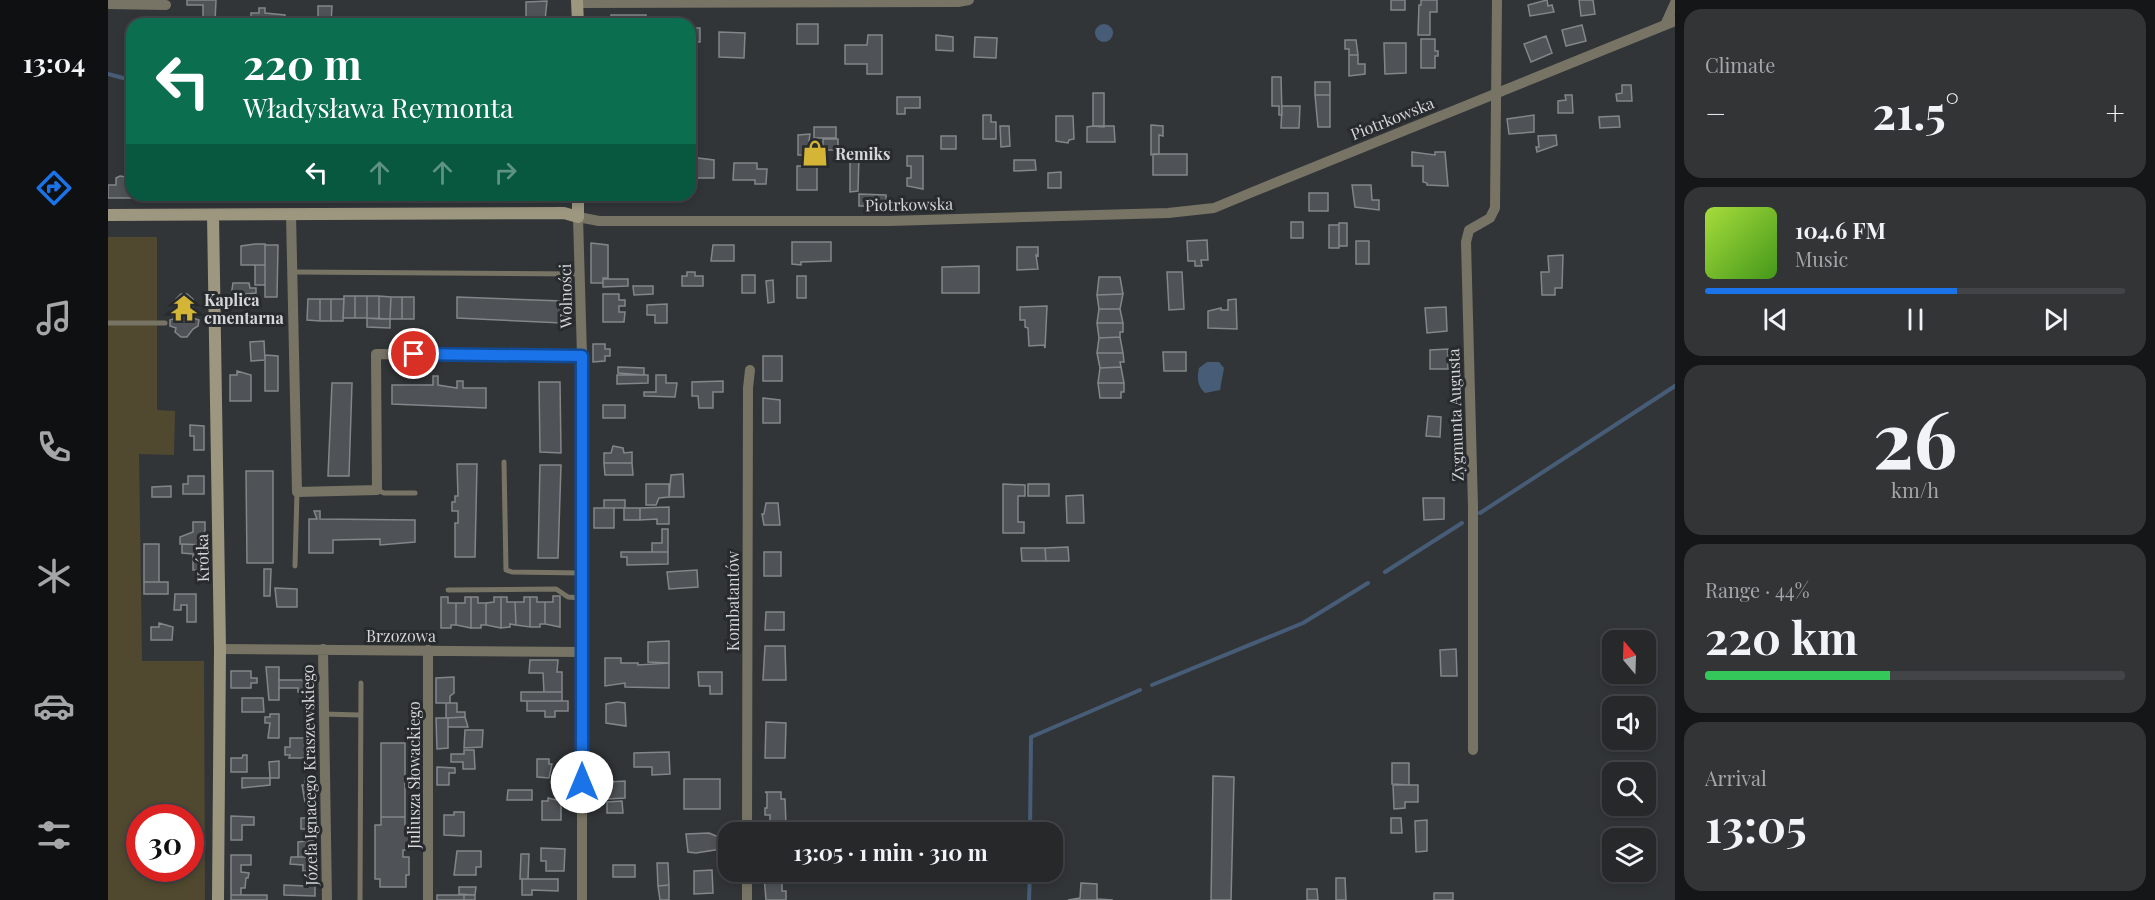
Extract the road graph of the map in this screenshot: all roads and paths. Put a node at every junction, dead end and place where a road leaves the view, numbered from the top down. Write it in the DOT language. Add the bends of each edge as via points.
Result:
graph roads {
  1 [pos="969,0"];
  2 [pos="1497,0"];
  3 [pos="578,1"];
  4 [pos="1675,3"];
  5 [pos="108,4"];
  6 [pos="166,4"];
  7 [pos="578,18"];
  8 [pos="1670,23"];
  9 [pos="1496,93"];
  10 [pos="578,201"];
  11 [pos="213,214"];
  12 [pos="291,214"];
  13 [pos="108,215"];
  14 [pos="578,217"];
  15 [pos="293,272"];
  16 [pos="581,274"];
  17 [pos="108,323"];
  18 [pos="165,323"];
  19 [pos="582,356"];
  20 [pos="750,370"];
  21 [pos="504,462"];
  22 [pos="377,490"];
  23 [pos="297,492"];
  24 [pos="416,493"];
  25 [pos="296,566"];
  26 [pos="582,573"];
  27 [pos="448,590"];
  28 [pos="582,598"];
  29 [pos="323,649"];
  30 [pos="220,650"];
  31 [pos="428,650"];
  32 [pos="583,652"];
  33 [pos="361,683"];
  34 [pos="323,714"];
  35 [pos="360,715"];
  36 [pos="1473,750"];
  37 [pos="747,822"];
  38 [pos="747,882"];
  39 [pos="218,900"];
  40 [pos="327,900"];
  41 [pos="360,900"];
  42 [pos="429,900"];
  43 [pos="582,900"];
  44 [pos="747,900"];
  1 -- 3 [label="street"];
  2 -- 9 [label="street, Zygmunta Augusta"];
  3 -- 7 [label="street"];
  4 -- 8 [label="street"];
  5 -- 6 [label="street"];
  8 -- 9 [label="street, Piotrkowska"];
  9 -- 14 [label="street, Piotrkowska" via="1201,211 878,221 598,221"];
  9 -- 36 [label="street, Zygmunta Augusta" via="1495,208 1490,218 1469,230 1466,242 1473,507"];
  10 -- 14 [label="street, Wolności"];
  11 -- 12 [label="street, Piotrkowska"];
  11 -- 13 [label="street, Piotrkowska"];
  11 -- 30 [label="street, Krótka"];
  12 -- 14 [label="street, Piotrkowska" via="564,213"];
  12 -- 15 [label="street"];
  14 -- 16 [label="street, Wolności"];
  15 -- 16 [label="lane"];
  15 -- 23 [label="street"];
  16 -- 19 [label="street, Wolności"];
  17 -- 18 [label="lane"];
  19 -- 22 [label="street" via="376,354"];
  19 -- 26 [label="street, Wolności"];
  20 -- 37 [label="street, Kombatantów"];
  21 -- 26 [label="lane" via="506,570"];
  22 -- 23 [label="street"];
  22 -- 24 [label="lane"];
  23 -- 25 [label="lane"];
  26 -- 28 [label="street, Wolności"];
  27 -- 28 [label="lane" via="556,589 568,597"];
  28 -- 32 [label="street, Wolności"];
  29 -- 30 [label="street, Brzozowa"];
  29 -- 31 [label="street, Brzozowa"];
  29 -- 34 [label="street, Józefa Ignacego Kraszewskiego"];
  30 -- 39 [label="street, Krótka"];
  31 -- 32 [label="street, Brzozowa"];
  31 -- 42 [label="street, Juliusza Słowackiego"];
  32 -- 43 [label="street, Wolności"];
  33 -- 35 [label="lane"];
  34 -- 35 [label="lane"];
  34 -- 40 [label="street, Józefa Ignacego Kraszewskiego"];
  35 -- 41 [label="lane"];
  38 -- 44 [label="street"];
}
